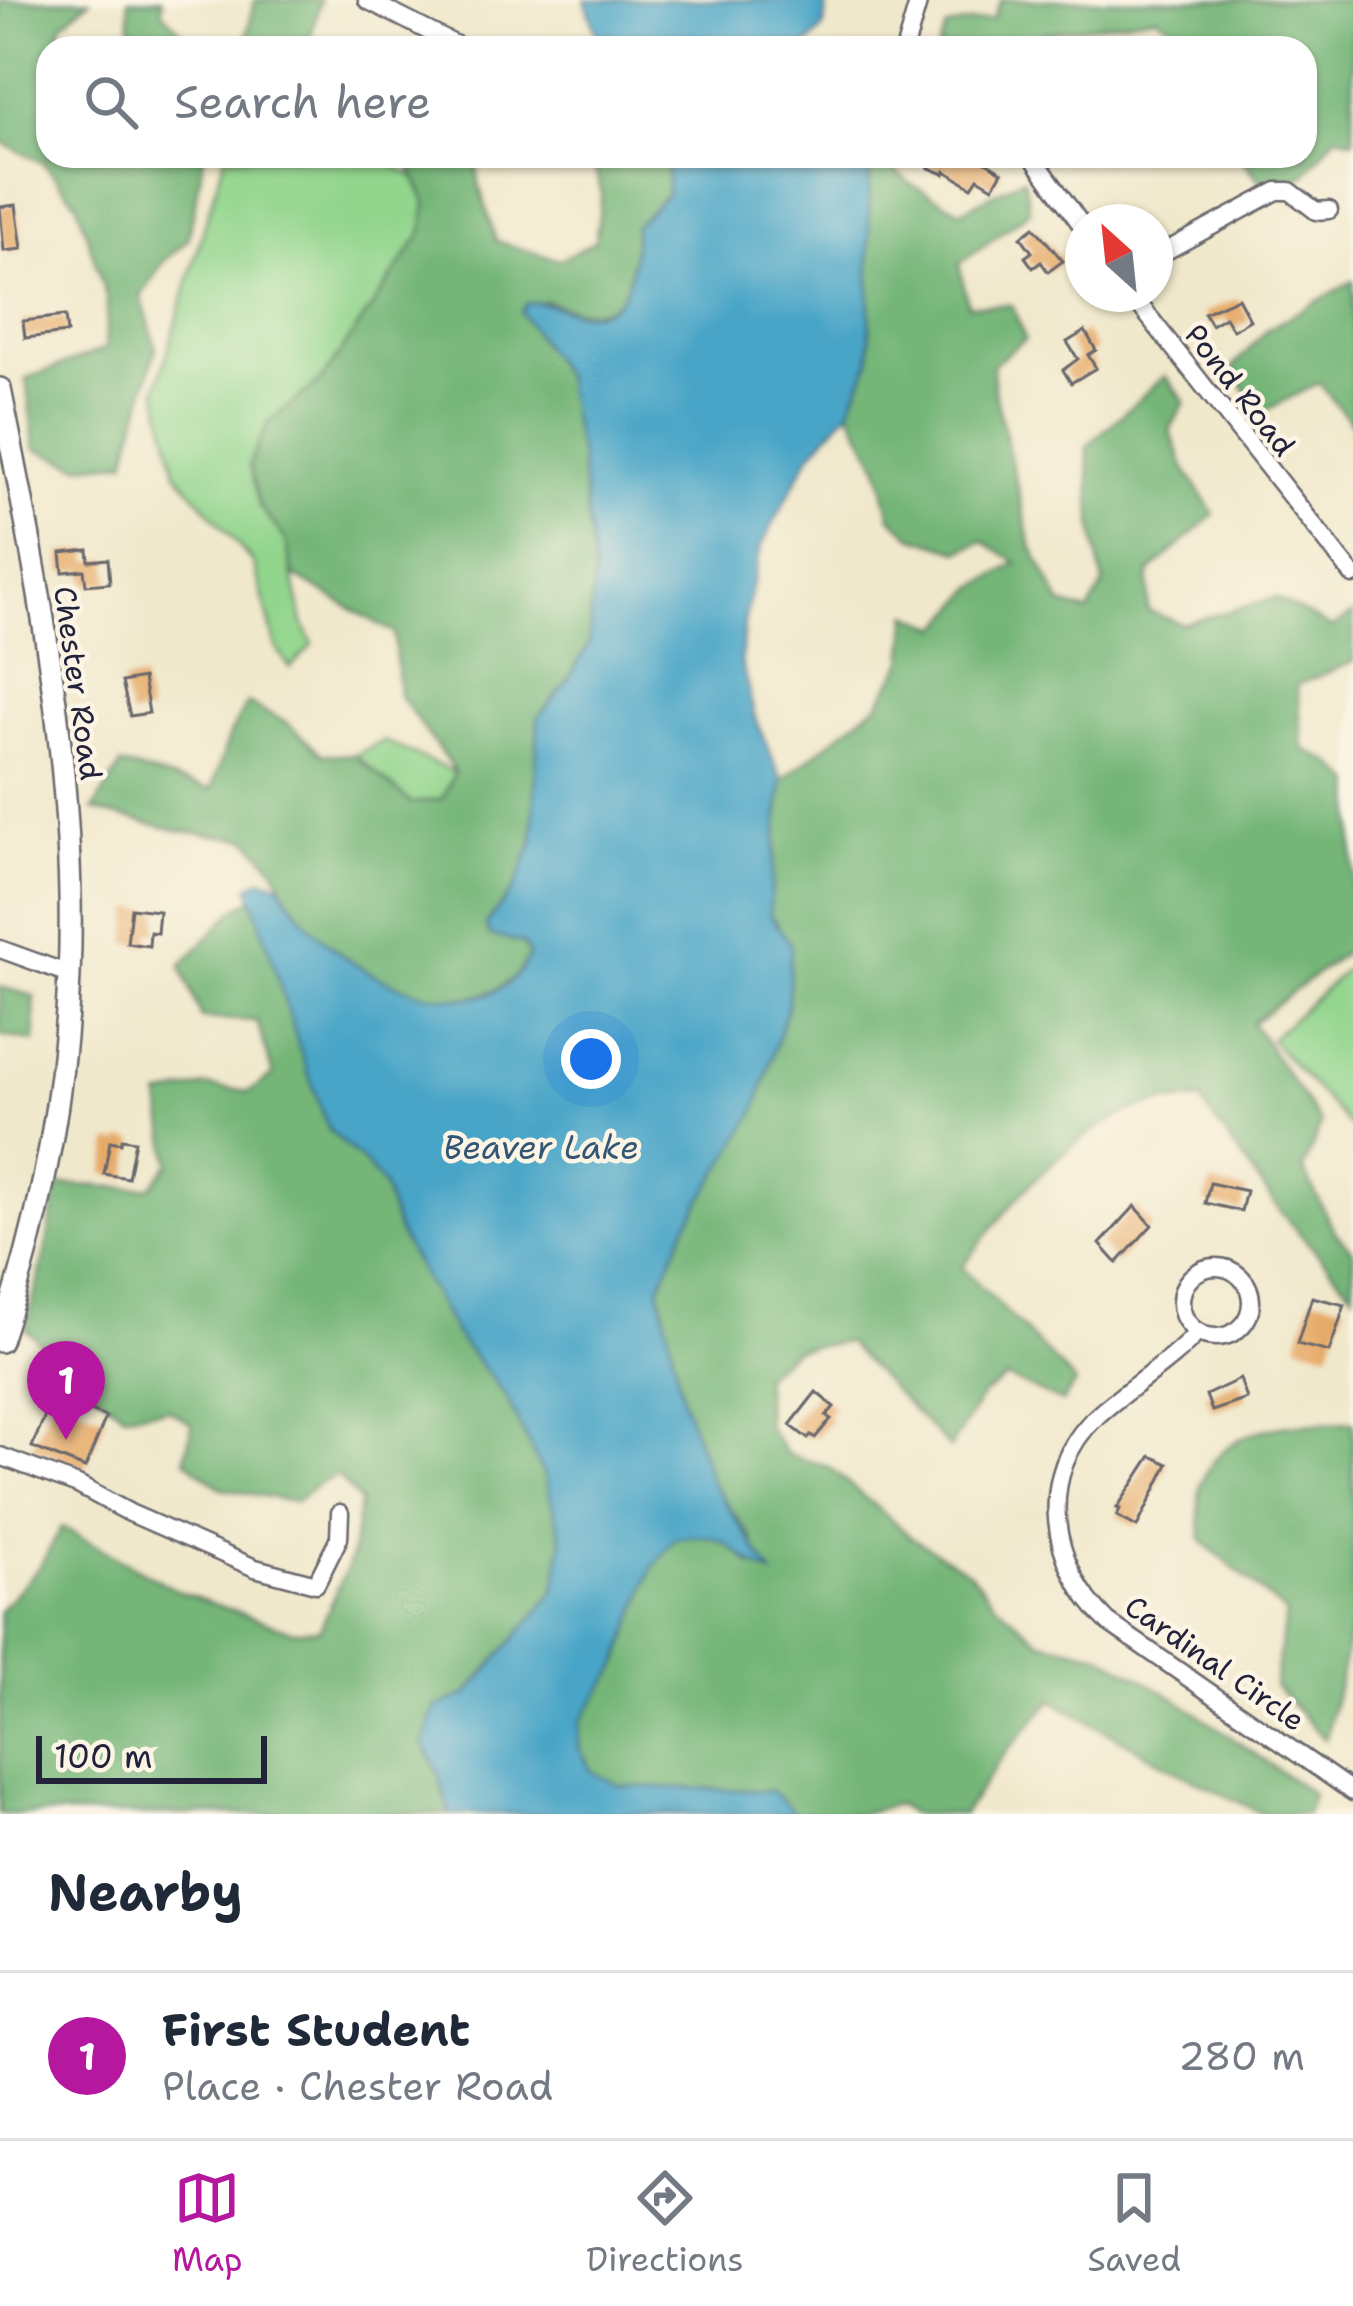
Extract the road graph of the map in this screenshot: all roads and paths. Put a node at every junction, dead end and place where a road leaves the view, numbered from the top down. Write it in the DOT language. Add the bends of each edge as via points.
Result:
graph roads {
  1 [pos="367,0"];
  2 [pos="919,0"];
  3 [pos="438,36"];
  4 [pos="908,36"];
  5 [pos="1041,168"];
  6 [pos="1066,204"];
  7 [pos="1329,210"];
  8 [pos="1173,247"];
  9 [pos="1145,312"];
  10 [pos="0,389"];
  11 [pos="1353,575"];
  12 [pos="0,949"];
  13 [pos="69,974"];
  14 [pos="1198,1332"];
  15 [pos="0,1341"];
  16 [pos="0,1456"];
  17 [pos="340,1513"];
  18 [pos="1353,1792"];
  1 -- 3 [label="street"];
  2 -- 4 [label="street"];
  5 -- 6 [label="street"];
  7 -- 8 [label="street" via="1277,191"];
  9 -- 11 [label="street, Pond Road"];
  10 -- 13 [label="main road, Chester Road" via="59,756"];
  12 -- 13 [label="street"];
  13 -- 15 [label="main road, Chester Road" via="45,1182"];
  14 -- 14 [label="street, Cardinal Circle" via="1224,1336 1246,1321 1251,1295 1236,1273 1210,1268 1185,1286 1183,1312"];
  14 -- 18 [label="street, Cardinal Circle" via="1074,1443 1056,1502 1066,1566 1108,1622"];
  16 -- 17 [label="street" via="255,1568 316,1584 338,1538"];
}
